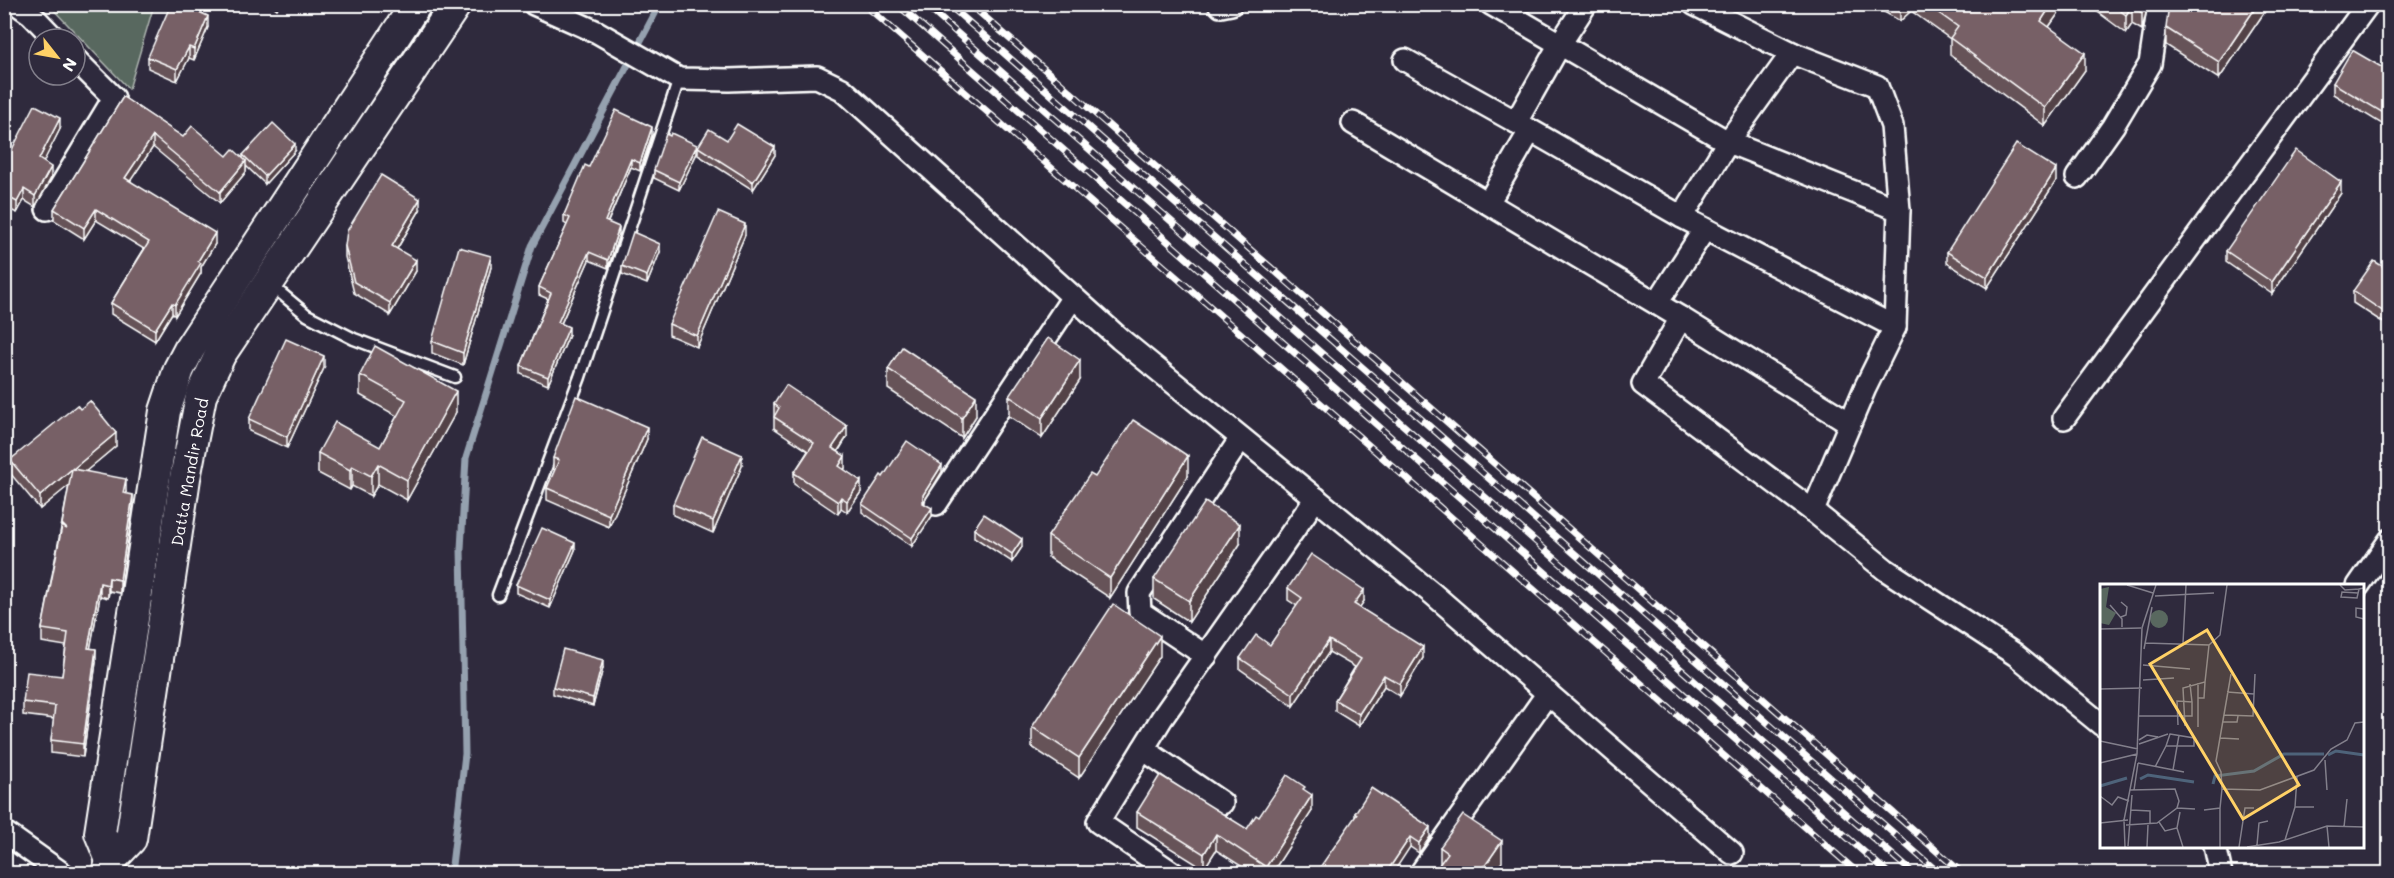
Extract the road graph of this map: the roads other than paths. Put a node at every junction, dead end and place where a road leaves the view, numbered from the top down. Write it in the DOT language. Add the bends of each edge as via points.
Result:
graph roads {
  1 [pos="17,4"];
  2 [pos="416,4"];
  3 [pos="456,4"];
  4 [pos="534,4"];
  5 [pos="1219,4"];
  6 [pos="1231,4"];
  7 [pos="1491,4"];
  8 [pos="1586,4"];
  9 [pos="1694,4"];
  10 [pos="2159,4"];
  11 [pos="2368,4"];
  12 [pos="43,27"];
  13 [pos="1560,44"];
  14 [pos="1792,53"];
  15 [pos="1405,60"];
  16 [pos="87,71"];
  17 [pos="679,79"];
  18 [pos="1353,123"];
  19 [pos="1523,127"];
  20 [pos="1728,142"];
  21 [pos="2077,177"];
  22 [pos="1488,203"];
  23 [pos="47,208"];
  24 [pos="1899,210"];
  25 [pos="1682,217"];
  26 [pos="1704,230"];
  27 [pos="269,282"];
  28 [pos="1073,297"];
  29 [pos="1657,303"];
  30 [pos="232,311"];
  31 [pos="1682,318"];
  32 [pos="1895,327"];
  33 [pos="455,377"];
  34 [pos="2064,418"];
  35 [pos="1850,423"];
  36 [pos="1241,438"];
  37 [pos="1316,498"];
  38 [pos="936,504"];
  39 [pos="1813,511"];
  40 [pos="2390,540"];
  41 [pos="2359,584"];
  42 [pos="498,595"];
  43 [pos="1206,656"];
  44 [pos="1548,693"];
  45 [pos="2100,723"];
  46 [pos="1143,749"];
  47 [pos="105,799"];
  48 [pos="1222,803"];
  49 [pos="136,804"];
  50 [pos="4,832"];
  51 [pos="2215,848"];
  52 [pos="1732,853"];
  53 [pos="110,867"];
  54 [pos="63,873"];
  55 [pos="1174,873"];
  56 [pos="1420,873"];
  57 [pos="2221,873"];
  1 -- 12 [label="street"];
  2 -- 30 [label="main road, Datta Mandir Road"];
  3 -- 27 [label="main road, Datta Mandir Road"];
  4 -- 17 [label="street" via="597,32"];
  5 -- 6 [label="street"];
  7 -- 13 [label="street"];
  8 -- 13 [label="street"];
  9 -- 14 [label="street"];
  10 -- 21 [label="street" via="2150,64 2114,126"];
  11 -- 34 [label="street"];
  13 -- 19 [label="street"];
  13 -- 20 [label="street"];
  14 -- 20 [label="street"];
  14 -- 24 [label="street" via="1877,86 1892,126"];
  15 -- 19 [label="street"];
  16 -- 23 [label="street" via="114,98"];
  17 -- 28 [label="street" via="817,77 842,89"];
  17 -- 42 [label="lane" via="580,377"];
  18 -- 22 [label="street"];
  19 -- 22 [label="street"];
  19 -- 25 [label="street"];
  20 -- 24 [label="street"];
  20 -- 25 [label="street"];
  22 -- 29 [label="street"];
  24 -- 32 [label="street"];
  25 -- 26 [label="street"];
  26 -- 29 [label="street"];
  26 -- 32 [label="street"];
  27 -- 30 [label="main road, Datta Mandir Road"];
  27 -- 33 [label="lane" via="307,315 354,339"];
  28 -- 36 [label="street"];
  28 -- 38 [label="street"];
  29 -- 31 [label="street"];
  30 -- 47 [label="main road, Datta Mandir Road" via="183,362 165,411"];
  30 -- 49 [label="main road, Datta Mandir Road" via="220,355 201,396 185,478"];
  31 -- 35 [label="street"];
  31 -- 39 [label="street" via="1643,384"];
  32 -- 35 [label="street"];
  35 -- 39 [label="street"];
  36 -- 37 [label="street"];
  36 -- 43 [label="street" via="1139,593 1140,612"];
  37 -- 43 [label="street"];
  37 -- 44 [label="street"];
  39 -- 45 [label="street" via="1886,570 2016,655"];
  40 -- 41 [label="street"];
  43 -- 46 [label="street"];
  44 -- 52 [label="street"];
  44 -- 56 [label="street"];
  46 -- 48 [label="street"];
  46 -- 55 [label="street" via="1098,822"];
  47 -- 49 [label="main road"];
  47 -- 53 [label="main road, Datta Mandir Road" via="100,833"];
  49 -- 53 [label="main road, Datta Mandir Road" via="130,839"];
  50 -- 54 [label="street"];
  51 -- 57 [label="street"];
}
